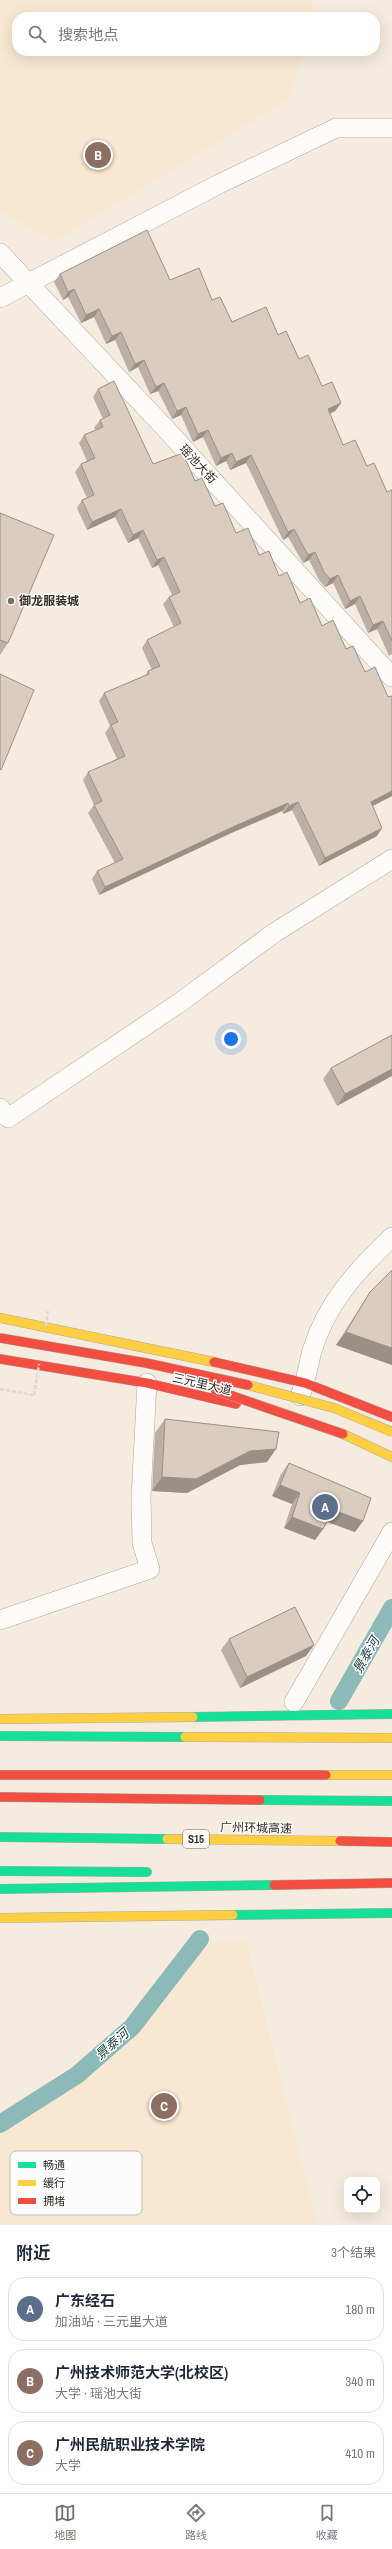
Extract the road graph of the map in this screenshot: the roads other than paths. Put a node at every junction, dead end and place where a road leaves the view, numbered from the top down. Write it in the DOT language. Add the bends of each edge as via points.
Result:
graph roads {
  1 [pos="392,128"];
  2 [pos="0,254"];
  3 [pos="28,283"];
  4 [pos="0,298"];
  5 [pos="392,677"];
  6 [pos="392,859"];
  7 [pos="0,1108"];
  8 [pos="392,1237"];
  9 [pos="0,1318"];
  10 [pos="0,1338"];
  11 [pos="86,1352"];
  12 [pos="0,1359"];
  13 [pos="147,1383"];
  14 [pos="305,1383"];
  15 [pos="282,1416"];
  16 [pos="392,1417"];
  17 [pos="392,1432"];
  18 [pos="392,1458"];
  19 [pos="392,1532"];
  20 [pos="0,1620"];
  21 [pos="294,1702"];
  22 [pos="392,1714"];
  23 [pos="0,1719"];
  24 [pos="0,1736"];
  25 [pos="392,1738"];
  26 [pos="0,1775"];
  27 [pos="392,1775"];
  28 [pos="0,1797"];
  29 [pos="392,1801"];
  30 [pos="0,1837"];
  31 [pos="392,1842"];
  32 [pos="0,1871"];
  33 [pos="159,1872"];
  34 [pos="392,1883"];
  35 [pos="0,1889"];
  36 [pos="392,1913"];
  37 [pos="0,1918"];
  1 -- 3 [label="street" via="336,128 219,184"];
  2 -- 3 [label="street, 瑶池大街"];
  3 -- 4 [label="street"];
  3 -- 5 [label="street, 瑶池大街" via="165,428"];
  6 -- 7 [label="street" via="274,933 182,1001 8,1118"];
  8 -- 14 [label="street" via="354,1274 329,1311 312,1352"];
  9 -- 14 [label="main road, 三元里大道" via="173,1352"];
  10 -- 11 [label="main road, bridge"];
  11 -- 17 [label="main road, bridge" via="280,1391 347,1412"];
  11 -- 18 [label="main road, bridge" via="239,1398 343,1434"];
  12 -- 13 [label="main road, 三元里大道"];
  13 -- 15 [label="main road, 三元里大道"];
  13 -- 20 [label="street" via="141,1497 142,1543 150,1569"];
  14 -- 15 [label="street" via="299,1398"];
  14 -- 16 [label="main road, 三元里大道"];
  15 -- 18 [label="main road, 三元里大道"];
  19 -- 21 [label="street"];
  22 -- 23 [label="main road"];
  24 -- 25 [label="main road"];
  26 -- 27 [label="main road"];
  28 -- 29 [label="main road"];
  30 -- 31 [label="main road, 广州环城高速 / S15"];
  32 -- 33 [label="main road"];
  34 -- 35 [label="main road"];
  36 -- 37 [label="main road"];
}
